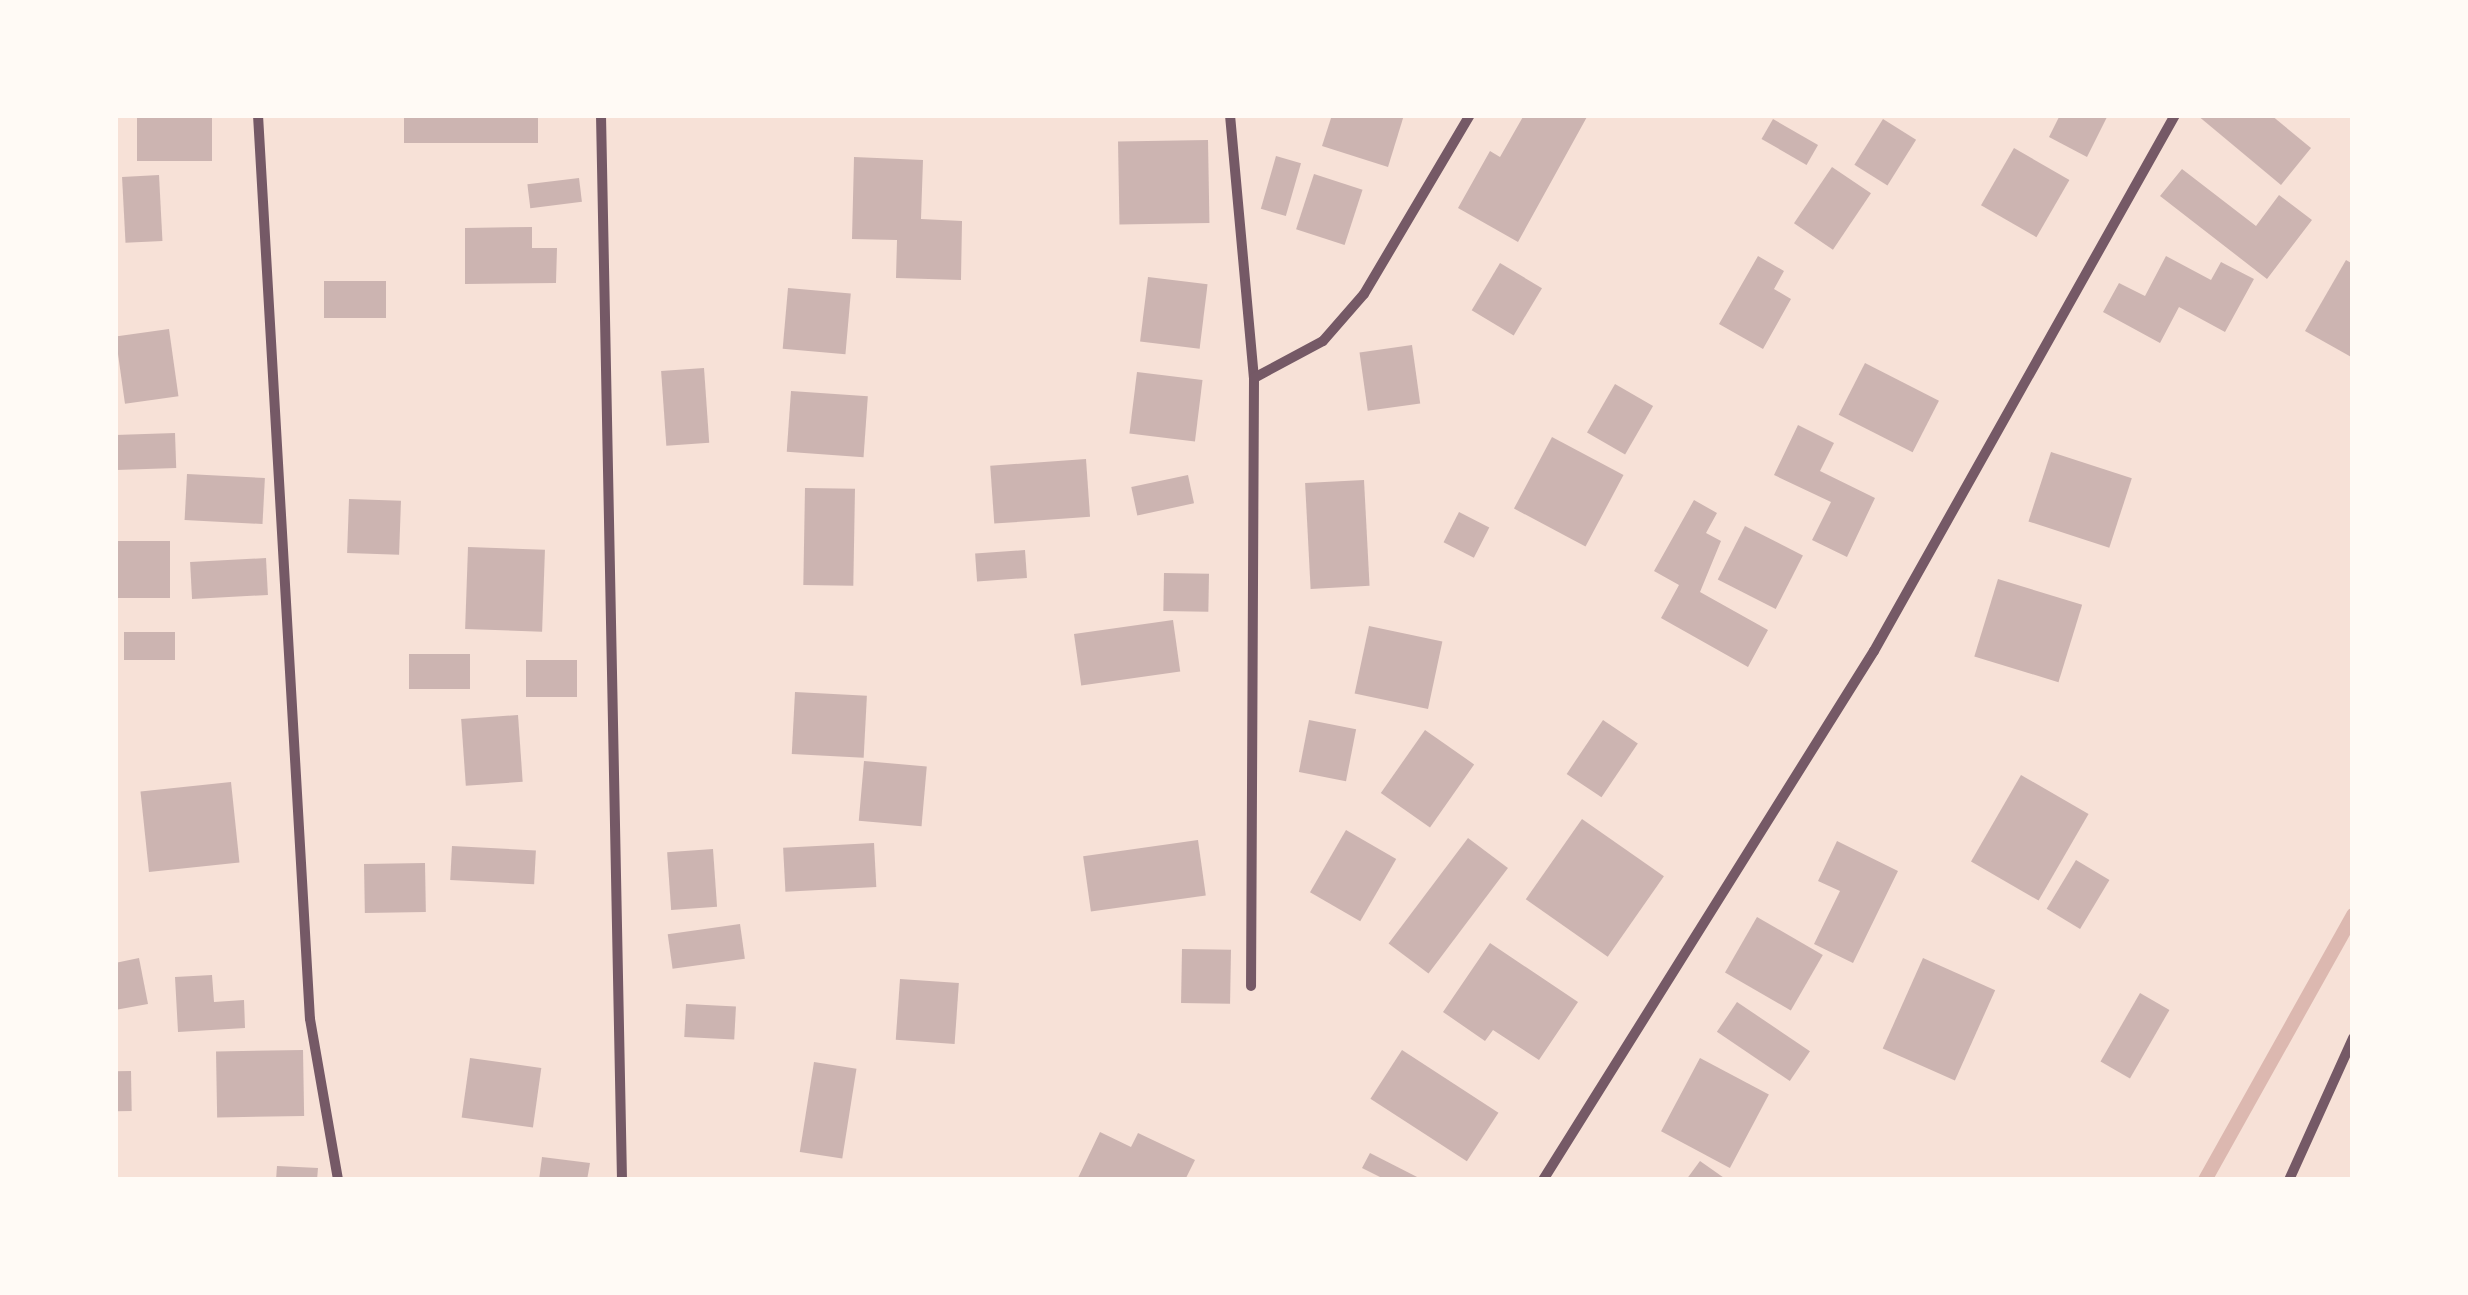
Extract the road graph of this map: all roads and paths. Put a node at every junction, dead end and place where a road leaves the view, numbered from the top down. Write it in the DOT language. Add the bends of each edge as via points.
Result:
graph roads {
  1 [pos="258,115"];
  2 [pos="601,115"];
  3 [pos="1230,115"];
  4 [pos="1470,115"];
  5 [pos="2175,115"];
  6 [pos="1254,378"];
  7 [pos="1251,986"];
  8 [pos="2353,1038"];
  9 [pos="338,1180"];
  10 [pos="622,1180"];
  11 [pos="1543,1180"];
  12 [pos="2289,1180"];
  1 -- 9 [label="street" via="310,1019"];
  2 -- 10 [label="street"];
  3 -- 6 [label="street"];
  4 -- 6 [label="street" via="1364,294 1322,342"];
  5 -- 11 [label="street" via="1874,651"];
  6 -- 7 [label="street"];
  8 -- 12 [label="street"];
}
